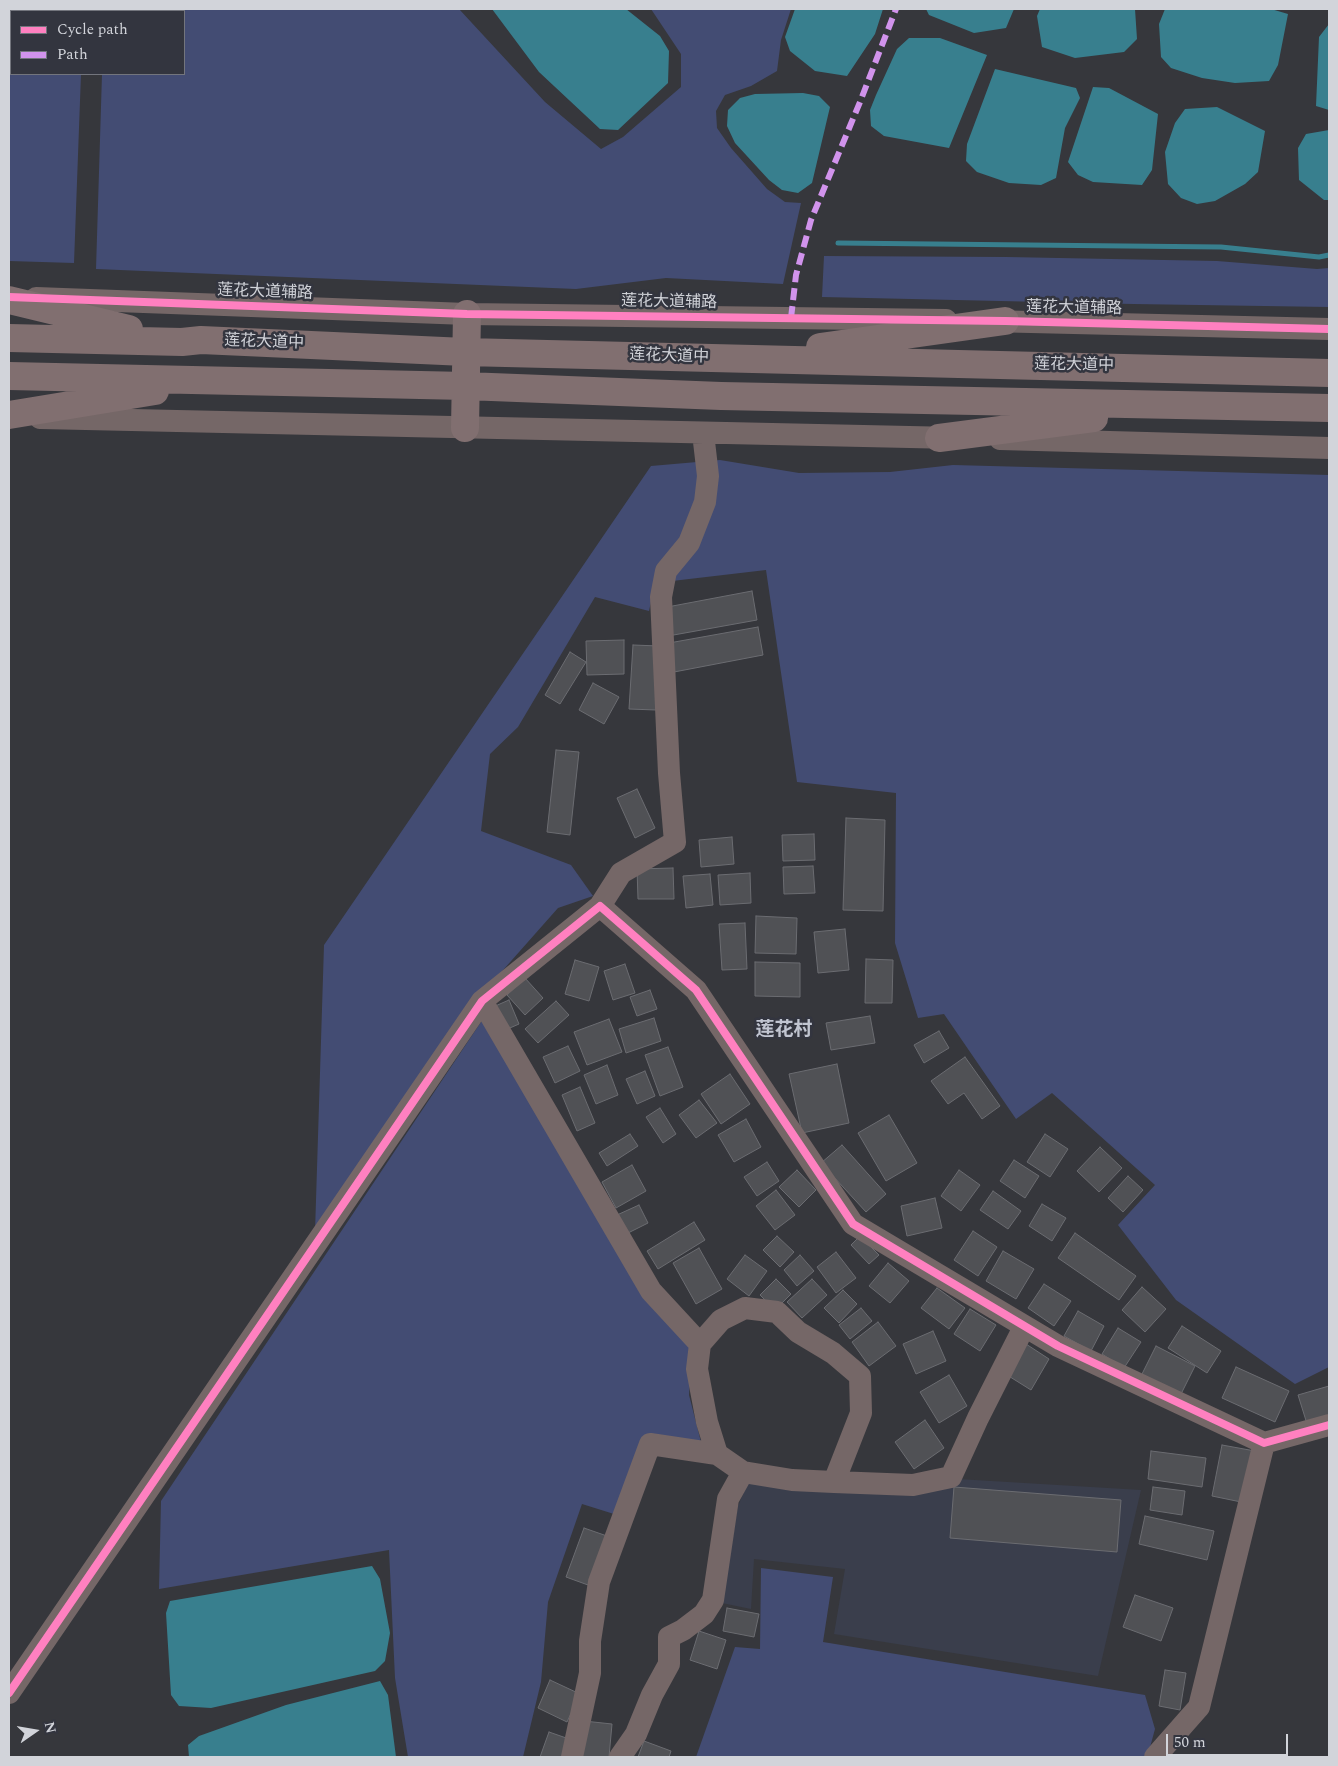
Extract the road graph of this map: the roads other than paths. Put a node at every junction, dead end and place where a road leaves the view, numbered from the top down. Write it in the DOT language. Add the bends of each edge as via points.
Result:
graph roads {
  1 [pos="9,299"];
  2 [pos="467,314"];
  3 [pos="1005,321"];
  4 [pos="1329,330"];
  5 [pos="9,338"];
  6 [pos="191,341"];
  7 [pos="465,352"];
  8 [pos="732,358"];
  9 [pos="1329,373"];
  10 [pos="9,376"];
  11 [pos="211,380"];
  12 [pos="466,386"];
  13 [pos="721,396"];
  14 [pos="1189,406"];
  15 [pos="1329,408"];
  16 [pos="9,416"];
  17 [pos="465,428"];
  18 [pos="703,433"];
  19 [pos="939,438"];
  20 [pos="1329,448"];
  21 [pos="600,906"];
  22 [pos="482,1001"];
  23 [pos="1020,1334"];
  24 [pos="700,1344"];
  25 [pos="1329,1425"];
  26 [pos="1264,1443"];
  27 [pos="717,1454"];
  28 [pos="744,1472"];
  29 [pos="834,1482"];
  30 [pos="9,1693"];
  31 [pos="572,1757"];
  32 [pos="620,1757"];
  33 [pos="1155,1757"];
  1 -- 2 [label="street, 莲花大道辅路"];
  1 -- 6 [label="main road"];
  2 -- 3 [label="street, 莲花大道辅路"];
  2 -- 7 [label="main road"];
  3 -- 4 [label="street, 莲花大道辅路"];
  3 -- 8 [label="main road"];
  5 -- 6 [label="main road, 莲花大道中"];
  6 -- 7 [label="main road, 莲花大道中"];
  6 -- 11 [label="main road"];
  7 -- 8 [label="main road, 莲花大道中"];
  7 -- 12 [label="main road"];
  8 -- 9 [label="main road, 莲花大道中"];
  8 -- 13 [label="main road"];
  10 -- 11 [label="main road"];
  11 -- 12 [label="main road"];
  11 -- 16 [label="main road"];
  12 -- 13 [label="main road"];
  12 -- 17 [label="main road"];
  13 -- 14 [label="main road"];
  14 -- 15 [label="main road"];
  14 -- 19 [label="main road"];
  16 -- 17 [label="street"];
  17 -- 18 [label="street"];
  18 -- 19 [label="street"];
  18 -- 21 [label="street" via="708,476 705,502 689,543 666,571 661,597 674,842 621,873"];
  19 -- 20 [label="street"];
  21 -- 22 [label="street"];
  21 -- 26 [label="street" via="696,990 853,1224 1058,1346"];
  22 -- 24 [label="street" via="651,1291"];
  22 -- 30 [label="street"];
  23 -- 29 [label="street" via="951,1477 913,1484"];
  24 -- 27 [label="street" via="697,1369"];
  24 -- 29 [label="street" via="720,1320 745,1308 777,1312 798,1332 860,1376 861,1413"];
  25 -- 26 [label="street"];
  26 -- 33 [label="street" via="1199,1706"];
  27 -- 28 [label="street"];
  27 -- 31 [label="street" via="650,1444 599,1582 590,1641 590,1673"];
  28 -- 29 [label="street" via="792,1480"];
  28 -- 32 [label="street" via="728,1499 713,1600 704,1614 669,1637 669,1664 636,1734"];
}
